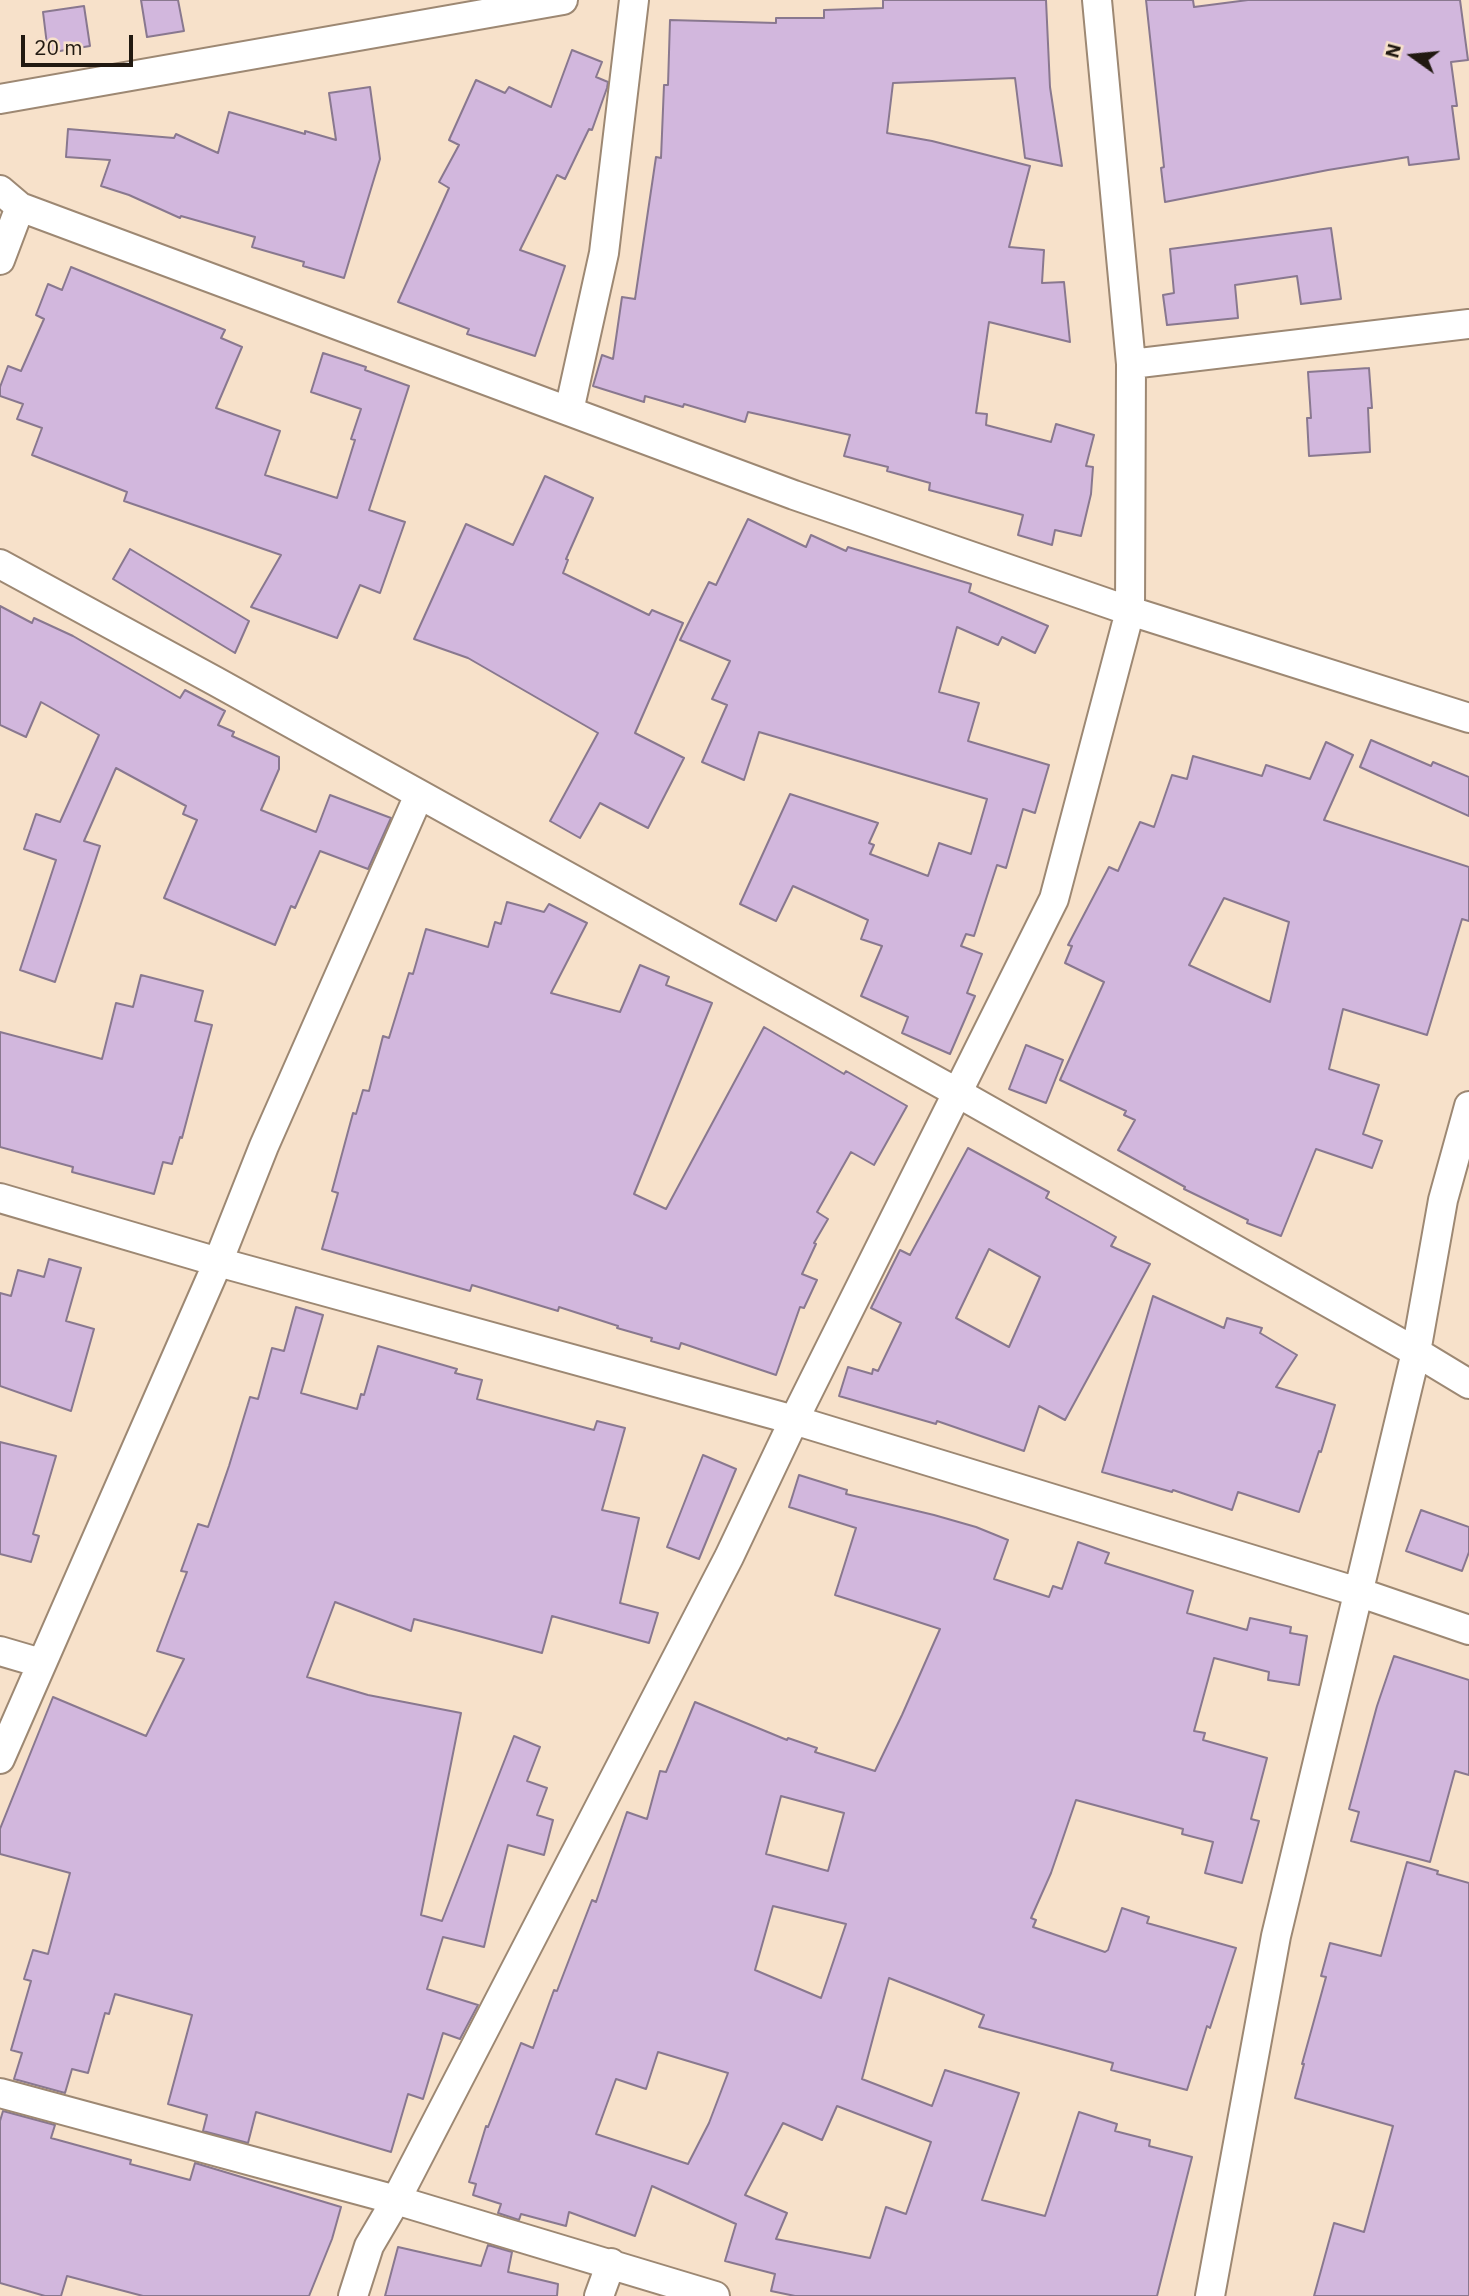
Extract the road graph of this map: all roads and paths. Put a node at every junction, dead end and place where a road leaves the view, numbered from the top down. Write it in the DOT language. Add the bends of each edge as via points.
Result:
graph roads {
  1 [pos="563,0"];
  2 [pos="634,0"];
  3 [pos="1097,0"];
  4 [pos="0,99"];
  5 [pos="10,199"];
  6 [pos="0,260"];
  7 [pos="1469,324"];
  8 [pos="1131,364"];
  9 [pos="569,411"];
  10 [pos="0,564"];
  11 [pos="1130,611"];
  12 [pos="1469,718"];
  13 [pos="419,795"];
  14 [pos="958,1093"];
  15 [pos="1469,1107"];
  16 [pos="0,1198"];
  17 [pos="218,1262"];
  18 [pos="1416,1352"];
  19 [pos="1469,1384"];
  20 [pos="794,1420"];
  21 [pos="1359,1592"];
  22 [pos="1469,1630"];
  23 [pos="0,1651"];
  24 [pos="41,1663"];
  25 [pos="0,1759"];
  26 [pos="0,2093"];
  27 [pos="396,2200"];
  28 [pos="611,2263"];
  29 [pos="353,2296"];
  30 [pos="599,2296"];
  31 [pos="715,2296"];
  32 [pos="1210,2296"];
  1 -- 4 [label="street"];
  2 -- 9 [label="street" via="604,253"];
  3 -- 8 [label="street"];
  5 -- 6 [label="street"];
  5 -- 9 [label="street"];
  7 -- 8 [label="street"];
  8 -- 11 [label="street"];
  9 -- 11 [label="street" via="794,495"];
  10 -- 13 [label="street"];
  11 -- 12 [label="street"];
  11 -- 14 [label="street" via="1054,899"];
  13 -- 14 [label="street"];
  13 -- 17 [label="street" via="264,1146"];
  14 -- 18 [label="street"];
  14 -- 20 [label="street"];
  15 -- 18 [label="street" via="1443,1200"];
  16 -- 17 [label="street"];
  17 -- 20 [label="street"];
  17 -- 24 [label="street"];
  18 -- 19 [label="street"];
  18 -- 21 [label="street"];
  20 -- 21 [label="street"];
  20 -- 27 [label="street" via="729,1557"];
  21 -- 22 [label="street"];
  21 -- 32 [label="street" via="1276,1936"];
  23 -- 24 [label="street"];
  24 -- 25 [label="street"];
  26 -- 27 [label="street"];
  27 -- 28 [label="street"];
  27 -- 29 [label="street" via="369,2246"];
  28 -- 30 [label="street"];
  28 -- 31 [label="street"];
}
